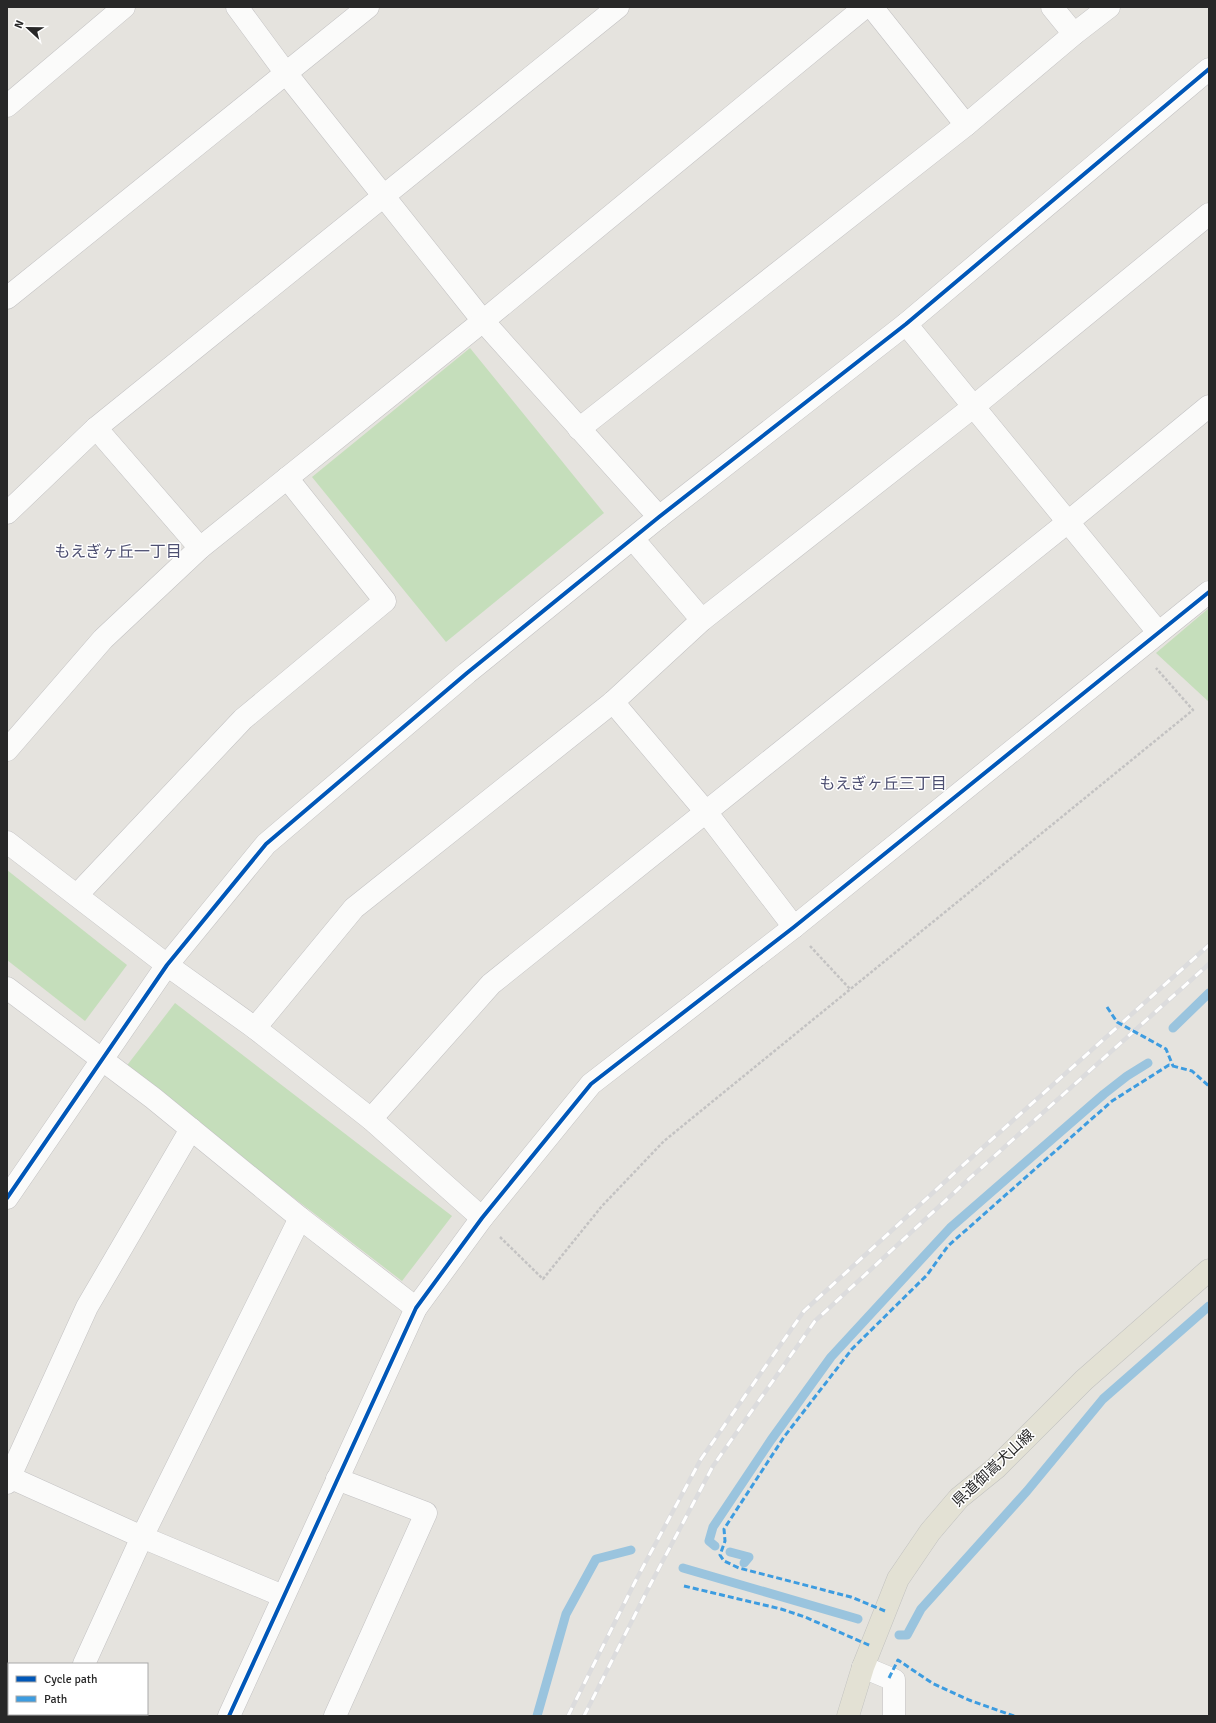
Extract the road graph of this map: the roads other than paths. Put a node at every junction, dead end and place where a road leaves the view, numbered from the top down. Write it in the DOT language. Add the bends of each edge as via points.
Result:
graph roads {
  1 [pos="124,7"];
  2 [pos="237,7"];
  3 [pos="368,7"];
  4 [pos="618,7"];
  5 [pos="865,7"];
  6 [pos="872,7"];
  7 [pos="1052,7"];
  8 [pos="1109,7"];
  9 [pos="1074,34"];
  10 [pos="1209,69"];
  11 [pos="285,72"];
  12 [pos="7,106"];
  13 [pos="966,125"];
  14 [pos="384,195"];
  15 [pos="1209,214"];
  16 [pos="7,298"];
  17 [pos="483,321"];
  18 [pos="906,324"];
  19 [pos="973,406"];
  20 [pos="1209,406"];
  21 [pos="96,428"];
  22 [pos="579,429"];
  23 [pos="287,478"];
  24 [pos="7,513"];
  25 [pos="658,517"];
  26 [pos="1068,522"];
  27 [pos="633,539"];
  28 [pos="200,548"];
  29 [pos="1209,592"];
  30 [pos="702,620"];
  31 [pos="1158,632"];
  32 [pos="613,702"];
  33 [pos="7,750"];
  34 [pos="706,812"];
  35 [pos="7,842"];
  36 [pos="77,895"];
  37 [pos="794,927"];
  38 [pos="168,965"];
  39 [pos="7,988"];
  40 [pos="255,1028"];
  41 [pos="102,1059"];
  42 [pos="371,1119"];
  43 [pos="191,1129"];
  44 [pos="7,1198"];
  45 [pos="300,1218"];
  46 [pos="482,1218"];
  47 [pos="1209,1270"];
  48 [pos="416,1308"];
  49 [pos="8,1479"];
  50 [pos="337,1479"];
  51 [pos="142,1537"];
  52 [pos="283,1596"];
  53 [pos="84,1663"];
  54 [pos="863,1667"];
  55 [pos="229,1716"];
  56 [pos="335,1716"];
  57 [pos="848,1716"];
  58 [pos="894,1716"];
  1 -- 12 [label="street"];
  2 -- 11 [label="street"];
  3 -- 11 [label="street"];
  4 -- 14 [label="street"];
  5 -- 17 [label="street"];
  6 -- 13 [label="street"];
  7 -- 9 [label="street"];
  8 -- 9 [label="street"];
  9 -- 13 [label="street"];
  10 -- 18 [label="street"];
  11 -- 14 [label="street"];
  11 -- 16 [label="street"];
  13 -- 22 [label="street"];
  14 -- 17 [label="street"];
  14 -- 21 [label="street"];
  15 -- 19 [label="street"];
  17 -- 22 [label="street"];
  17 -- 23 [label="street"];
  18 -- 19 [label="street"];
  18 -- 25 [label="street"];
  19 -- 26 [label="street"];
  19 -- 30 [label="street"];
  20 -- 26 [label="street"];
  21 -- 24 [label="street"];
  21 -- 28 [label="street"];
  22 -- 25 [label="street"];
  23 -- 28 [label="street"];
  23 -- 36 [label="street" via="385,601 243,718"];
  25 -- 27 [label="street"];
  26 -- 31 [label="street"];
  26 -- 34 [label="street"];
  27 -- 30 [label="street"];
  27 -- 38 [label="street" via="467,673 266,844"];
  28 -- 33 [label="street" via="103,639"];
  29 -- 31 [label="street"];
  30 -- 32 [label="street"];
  31 -- 37 [label="street"];
  32 -- 34 [label="street"];
  32 -- 40 [label="street" via="354,908"];
  34 -- 37 [label="street"];
  34 -- 42 [label="street" via="491,984"];
  35 -- 36 [label="street"];
  36 -- 38 [label="street"];
  37 -- 46 [label="street" via="590,1084"];
  38 -- 40 [label="street"];
  38 -- 41 [label="street"];
  39 -- 41 [label="street"];
  40 -- 42 [label="street"];
  41 -- 43 [label="street"];
  41 -- 44 [label="street"];
  42 -- 46 [label="street"];
  43 -- 45 [label="street"];
  43 -- 49 [label="street" via="87,1307"];
  45 -- 48 [label="street"];
  45 -- 51 [label="street"];
  46 -- 48 [label="street"];
  47 -- 54 [label="main road, 県道御嵩犬山線" via="1084,1380 996,1468 959,1498 930,1532 898,1579"];
  48 -- 50 [label="street"];
  49 -- 51 [label="street"];
  50 -- 52 [label="street"];
  50 -- 56 [label="street" via="426,1513"];
  51 -- 52 [label="street"];
  51 -- 53 [label="street"];
  52 -- 55 [label="street"];
  54 -- 57 [label="main road, 県道御嵩犬山線"];
  54 -- 58 [label="street" via="894,1680"];
}
